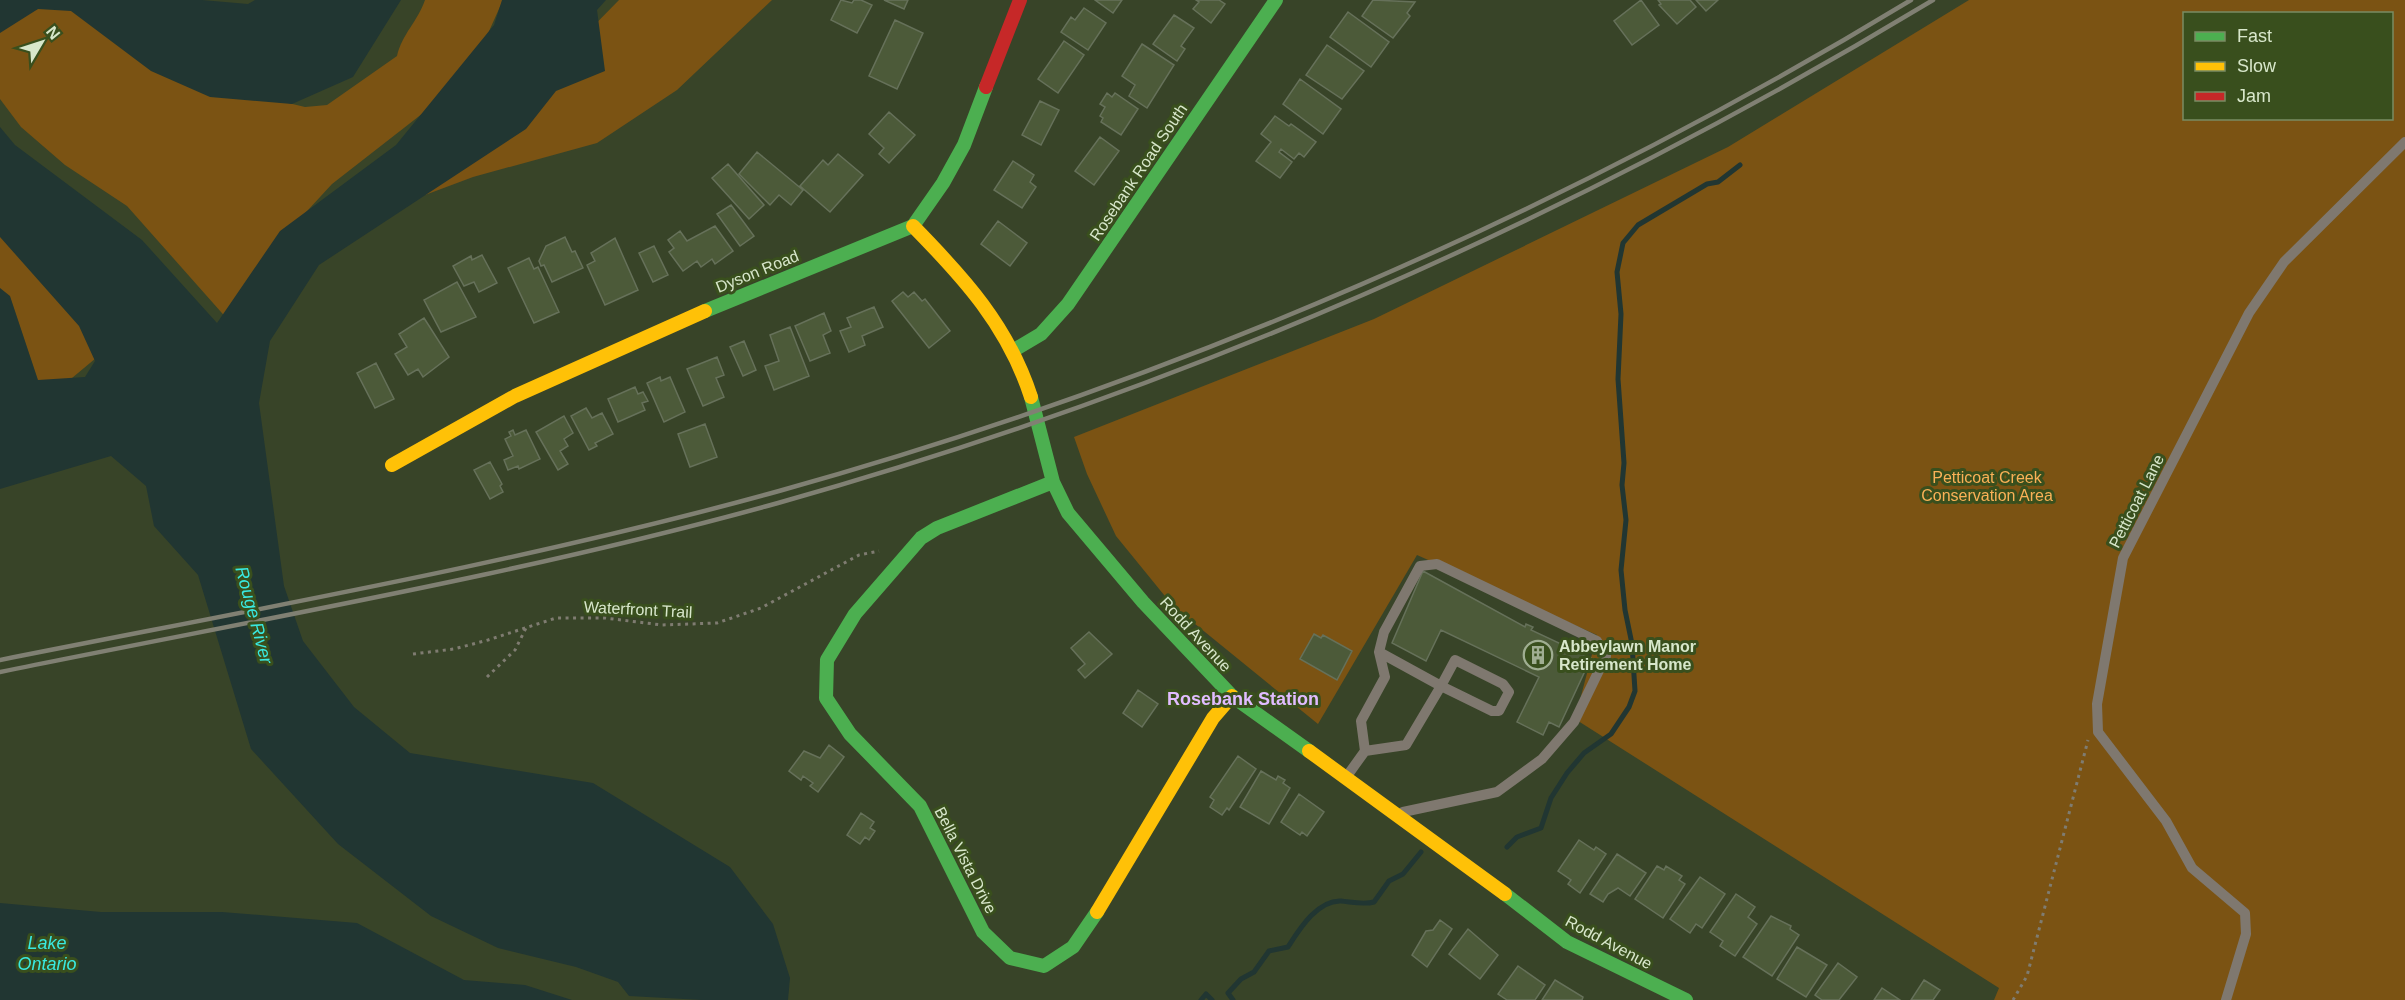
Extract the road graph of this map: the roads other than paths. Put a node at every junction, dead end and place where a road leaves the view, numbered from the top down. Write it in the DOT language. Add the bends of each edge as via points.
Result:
graph roads {
  1 [pos="1020,0"];
  2 [pos="1276,0"];
  3 [pos="2405,142"];
  4 [pos="913,225"];
  5 [pos="1014,350"];
  6 [pos="392,465"];
  7 [pos="1053,482"];
  8 [pos="1379,652"];
  9 [pos="1441,686"];
  10 [pos="1232,696"];
  11 [pos="1365,751"];
  12 [pos="1347,777"];
  13 [pos="1397,813"];
  14 [pos="1686,1000"];
  15 [pos="2226,1000"];
  1 -- 4 [label="street" via="964,145"];
  2 -- 5 [label="street, Rosebank Road South" via="1068,304 1041,334"];
  3 -- 15 [label="lane, Petticoat Lane" via="2284,262 2255,304 2123,558 2097,704 2098,732 2166,821 2192,868 2245,913 2246,934"];
  4 -- 5 [label="street, Rodd Avenue" via="962,276"];
  4 -- 6 [label="street, Dyson Road" via="728,301 515,396"];
  5 -- 7 [label="street, Rodd Avenue" via="1031,394"];
  7 -- 10 [label="street, Rodd Avenue" via="1068,513"];
  7 -- 10 [label="street, Bella Vista Drive" via="921,538 855,614 827,660 826,698 850,734 920,806 983,932 1010,958 1044,966 1073,947 1213,718"];
  8 -- 9 [label="lane"];
  8 -- 11 [label="lane" via="1385,677 1360,721"];
  8 -- 13 [label="lane" via="1384,632 1420,566 1437,564 1597,640 1606,656 1574,722 1542,759 1497,792"];
  9 -- 9 [label="lane" via="1492,711 1500,711 1509,692 1503,684 1455,660"];
  9 -- 11 [label="lane" via="1406,745"];
  10 -- 12 [label="street, Rodd Avenue"];
  11 -- 12 [label="lane"];
  12 -- 13 [label="street, Rodd Avenue"];
  13 -- 14 [label="street, Rodd Avenue" via="1567,942"];
}
